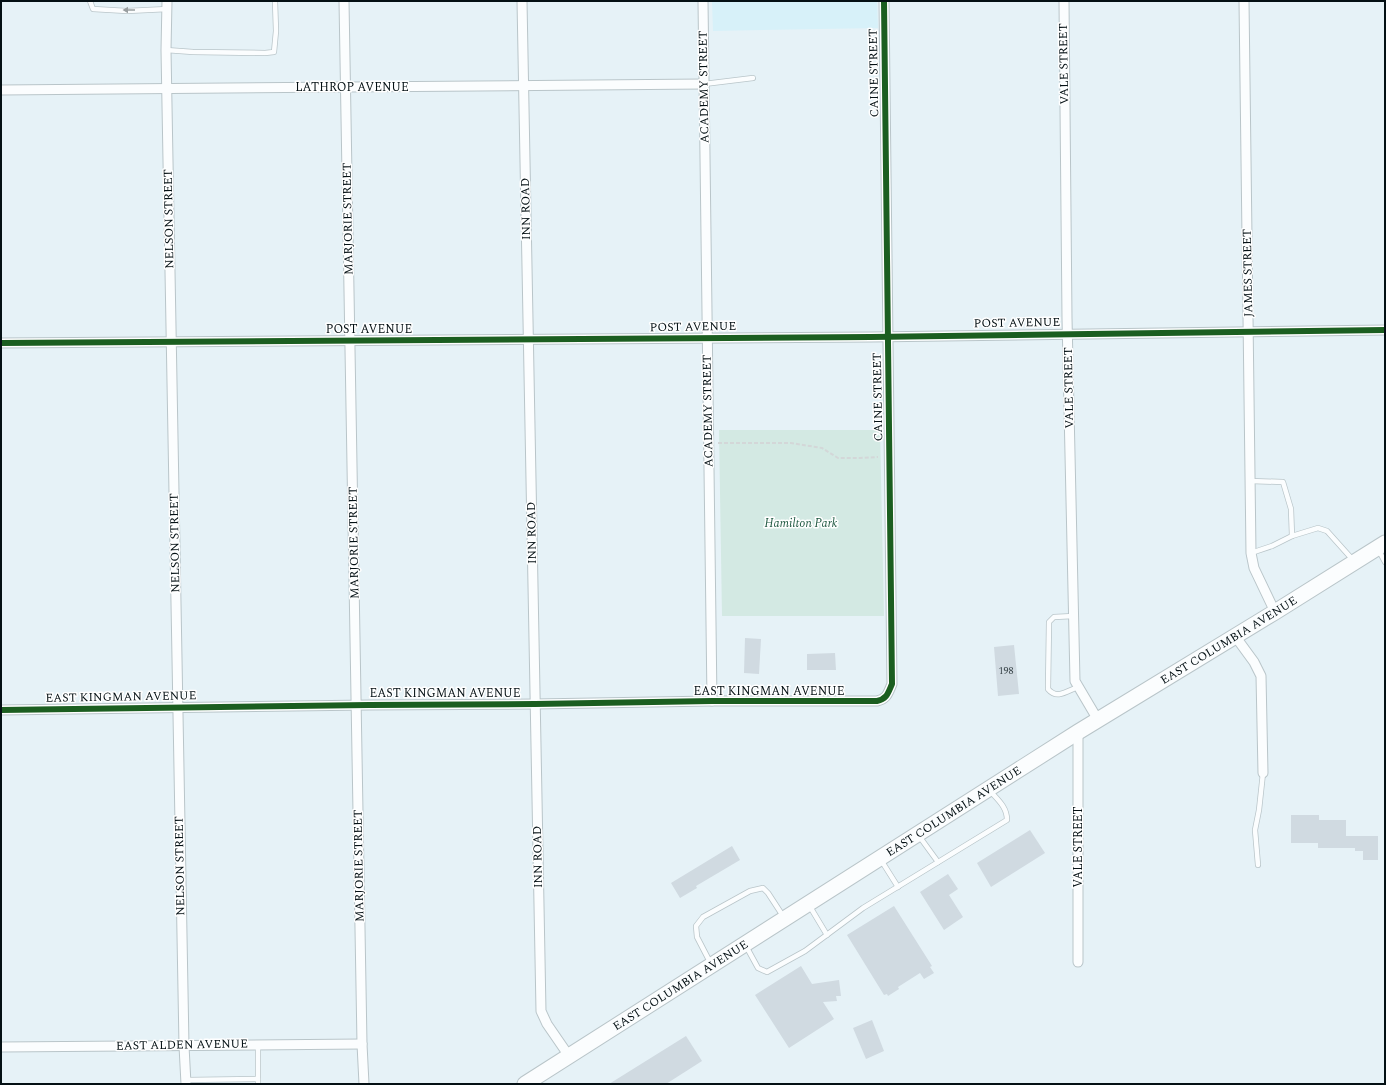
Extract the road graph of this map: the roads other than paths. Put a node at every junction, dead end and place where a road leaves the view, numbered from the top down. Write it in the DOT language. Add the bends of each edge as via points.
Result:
graph roads {
  1 [pos="90,1"];
  2 [pos="275,1"];
  3 [pos="344,1"];
  4 [pos="522,1"];
  5 [pos="703,1"];
  6 [pos="884,1"];
  7 [pos="1064,1"];
  8 [pos="1244,1"];
  9 [pos="168,5"];
  10 [pos="166,50"];
  11 [pos="752,78"];
  12 [pos="704,84"];
  13 [pos="523,86"];
  14 [pos="345,87"];
  15 [pos="167,89"];
  16 [pos="1,90"];
  17 [pos="1385,330"];
  18 [pos="1249,332"];
  19 [pos="1068,333"];
  20 [pos="888,336"];
  21 [pos="708,338"];
  22 [pos="529,339"];
  23 [pos="350,340"];
  24 [pos="171,342"];
  25 [pos="1,343"];
  26 [pos="1250,481"];
  27 [pos="1292,536"];
  28 [pos="1381,545"];
  29 [pos="1252,553"];
  30 [pos="1354,562"];
  31 [pos="1385,562"];
  32 [pos="1275,612"];
  33 [pos="1074,616"];
  34 [pos="1235,636"];
  35 [pos="1078,687"];
  36 [pos="887,696"];
  37 [pos="712,701"];
  38 [pos="535,704"];
  39 [pos="357,705"];
  40 [pos="177,707"];
  41 [pos="1,710"];
  42 [pos="1098,720"];
  43 [pos="1078,732"];
  44 [pos="1263,774"];
  45 [pos="989,789"];
  46 [pos="918,834"];
  47 [pos="880,858"];
  48 [pos="938,862"];
  49 [pos="1258,865"];
  50 [pos="898,887"];
  51 [pos="808,904"];
  52 [pos="785,919"];
  53 [pos="827,935"];
  54 [pos="745,944"];
  55 [pos="1078,962"];
  56 [pos="712,965"];
  57 [pos="258,1044"];
  58 [pos="362,1044"];
  59 [pos="184,1046"];
  60 [pos="1,1047"];
  61 [pos="570,1056"];
  62 [pos="186,1082"];
  63 [pos="208,1082"];
  64 [pos="258,1082"];
  65 [pos="364,1084"];
  66 [pos="525,1084"];
  9 -- 1 [label="lane, one-way" via="127,11 93,9"];
  2 -- 10 [label="lane" via="274,52 265,54"];
  3 -- 14 [label="street, MARJORIE STREET"];
  4 -- 13 [label="street, INN ROAD"];
  5 -- 12 [label="street, ACADEMY STREET"];
  6 -- 20 [label="street, CAINE STREET"];
  7 -- 19 [label="street, VALE STREET"];
  8 -- 18 [label="street, JAMES STREET"];
  9 -- 10 [label="street, NELSON STREET"];
  10 -- 15 [label="street, NELSON STREET"];
  11 -- 12 [label="lane"];
  12 -- 13 [label="street, LATHROP AVENUE"];
  12 -- 21 [label="street, ACADEMY STREET"];
  13 -- 14 [label="street, LATHROP AVENUE"];
  13 -- 22 [label="street, INN ROAD"];
  14 -- 15 [label="street, LATHROP AVENUE"];
  14 -- 23 [label="street, MARJORIE STREET"];
  15 -- 16 [label="street, LATHROP AVENUE"];
  15 -- 24 [label="street, NELSON STREET"];
  17 -- 18 [label="street, POST AVENUE"];
  18 -- 19 [label="street, POST AVENUE"];
  18 -- 26 [label="street, JAMES STREET"];
  19 -- 20 [label="street, POST AVENUE"];
  19 -- 33 [label="street, VALE STREET"];
  20 -- 21 [label="street, POST AVENUE"];
  20 -- 36 [label="street, CAINE STREET" via="892,684"];
  21 -- 22 [label="street, POST AVENUE"];
  21 -- 37 [label="street, ACADEMY STREET"];
  22 -- 23 [label="street, POST AVENUE"];
  22 -- 38 [label="street, INN ROAD"];
  23 -- 24 [label="street, POST AVENUE"];
  23 -- 39 [label="street, MARJORIE STREET"];
  24 -- 25 [label="street, POST AVENUE"];
  24 -- 40 [label="street, NELSON STREET"];
  26 -- 27 [label="lane" via="1283,482 1291,508"];
  26 -- 29 [label="street, JAMES STREET"];
  27 -- 29 [label="lane"];
  27 -- 30 [label="lane" via="1318,528 1326,531"];
  28 -- 30 [label="main road, EAST COLUMBIA AVENUE"];
  28 -- 31 [label="lane"];
  29 -- 32 [label="street, JAMES STREET" via="1254,568"];
  30 -- 32 [label="main road, EAST COLUMBIA AVENUE"];
  32 -- 34 [label="main road, EAST COLUMBIA AVENUE"];
  33 -- 35 [label="street, VALE STREET" via="1075,681"];
  33 -- 35 [label="lane" via="1054,617 1049,622 1048,689 1057,696"];
  34 -- 42 [label="main road, EAST COLUMBIA AVENUE"];
  34 -- 44 [label="street" via="1261,676"];
  35 -- 42 [label="street, VALE STREET"];
  36 -- 37 [label="street, EAST KINGMAN AVENUE" via="877,702"];
  37 -- 38 [label="street, EAST KINGMAN AVENUE"];
  38 -- 39 [label="street, EAST KINGMAN AVENUE"];
  38 -- 61 [label="street, INN ROAD" via="541,1011"];
  39 -- 40 [label="street, EAST KINGMAN AVENUE"];
  39 -- 58 [label="street, MARJORIE STREET"];
  40 -- 41 [label="street, EAST KINGMAN AVENUE"];
  40 -- 59 [label="street, NELSON STREET"];
  42 -- 43 [label="main road, EAST COLUMBIA AVENUE"];
  43 -- 45 [label="main road, EAST COLUMBIA AVENUE"];
  43 -- 55 [label="street, VALE STREET"];
  44 -- 49 [label="lane" via="1255,830"];
  45 -- 46 [label="main road, EAST COLUMBIA AVENUE"];
  45 -- 48 [label="lane" via="1004,807 1007,820"];
  46 -- 47 [label="main road, EAST COLUMBIA AVENUE"];
  46 -- 48 [label="lane"];
  47 -- 50 [label="lane"];
  47 -- 51 [label="main road, EAST COLUMBIA AVENUE"];
  48 -- 50 [label="lane"];
  50 -- 53 [label="lane" via="863,908"];
  51 -- 52 [label="main road, EAST COLUMBIA AVENUE"];
  51 -- 53 [label="lane"];
  52 -- 54 [label="main road, EAST COLUMBIA AVENUE"];
  52 -- 56 [label="lane" via="763,888 750,891 703,917 696,926 697,937"];
  53 -- 54 [label="lane" via="805,951 767,972 758,968"];
  54 -- 56 [label="main road, EAST COLUMBIA AVENUE"];
  56 -- 61 [label="main road, EAST COLUMBIA AVENUE"];
  57 -- 58 [label="street, EAST ALDEN AVENUE"];
  57 -- 59 [label="street, EAST ALDEN AVENUE"];
  57 -- 64 [label="lane"];
  58 -- 65 [label="street, MARJORIE STREET"];
  59 -- 60 [label="street, EAST ALDEN AVENUE"];
  59 -- 62 [label="street, NELSON STREET"];
  61 -- 66 [label="main road, EAST COLUMBIA AVENUE"];
  62 -- 63 [label="lane"];
  63 -- 64 [label="lane"];
}
